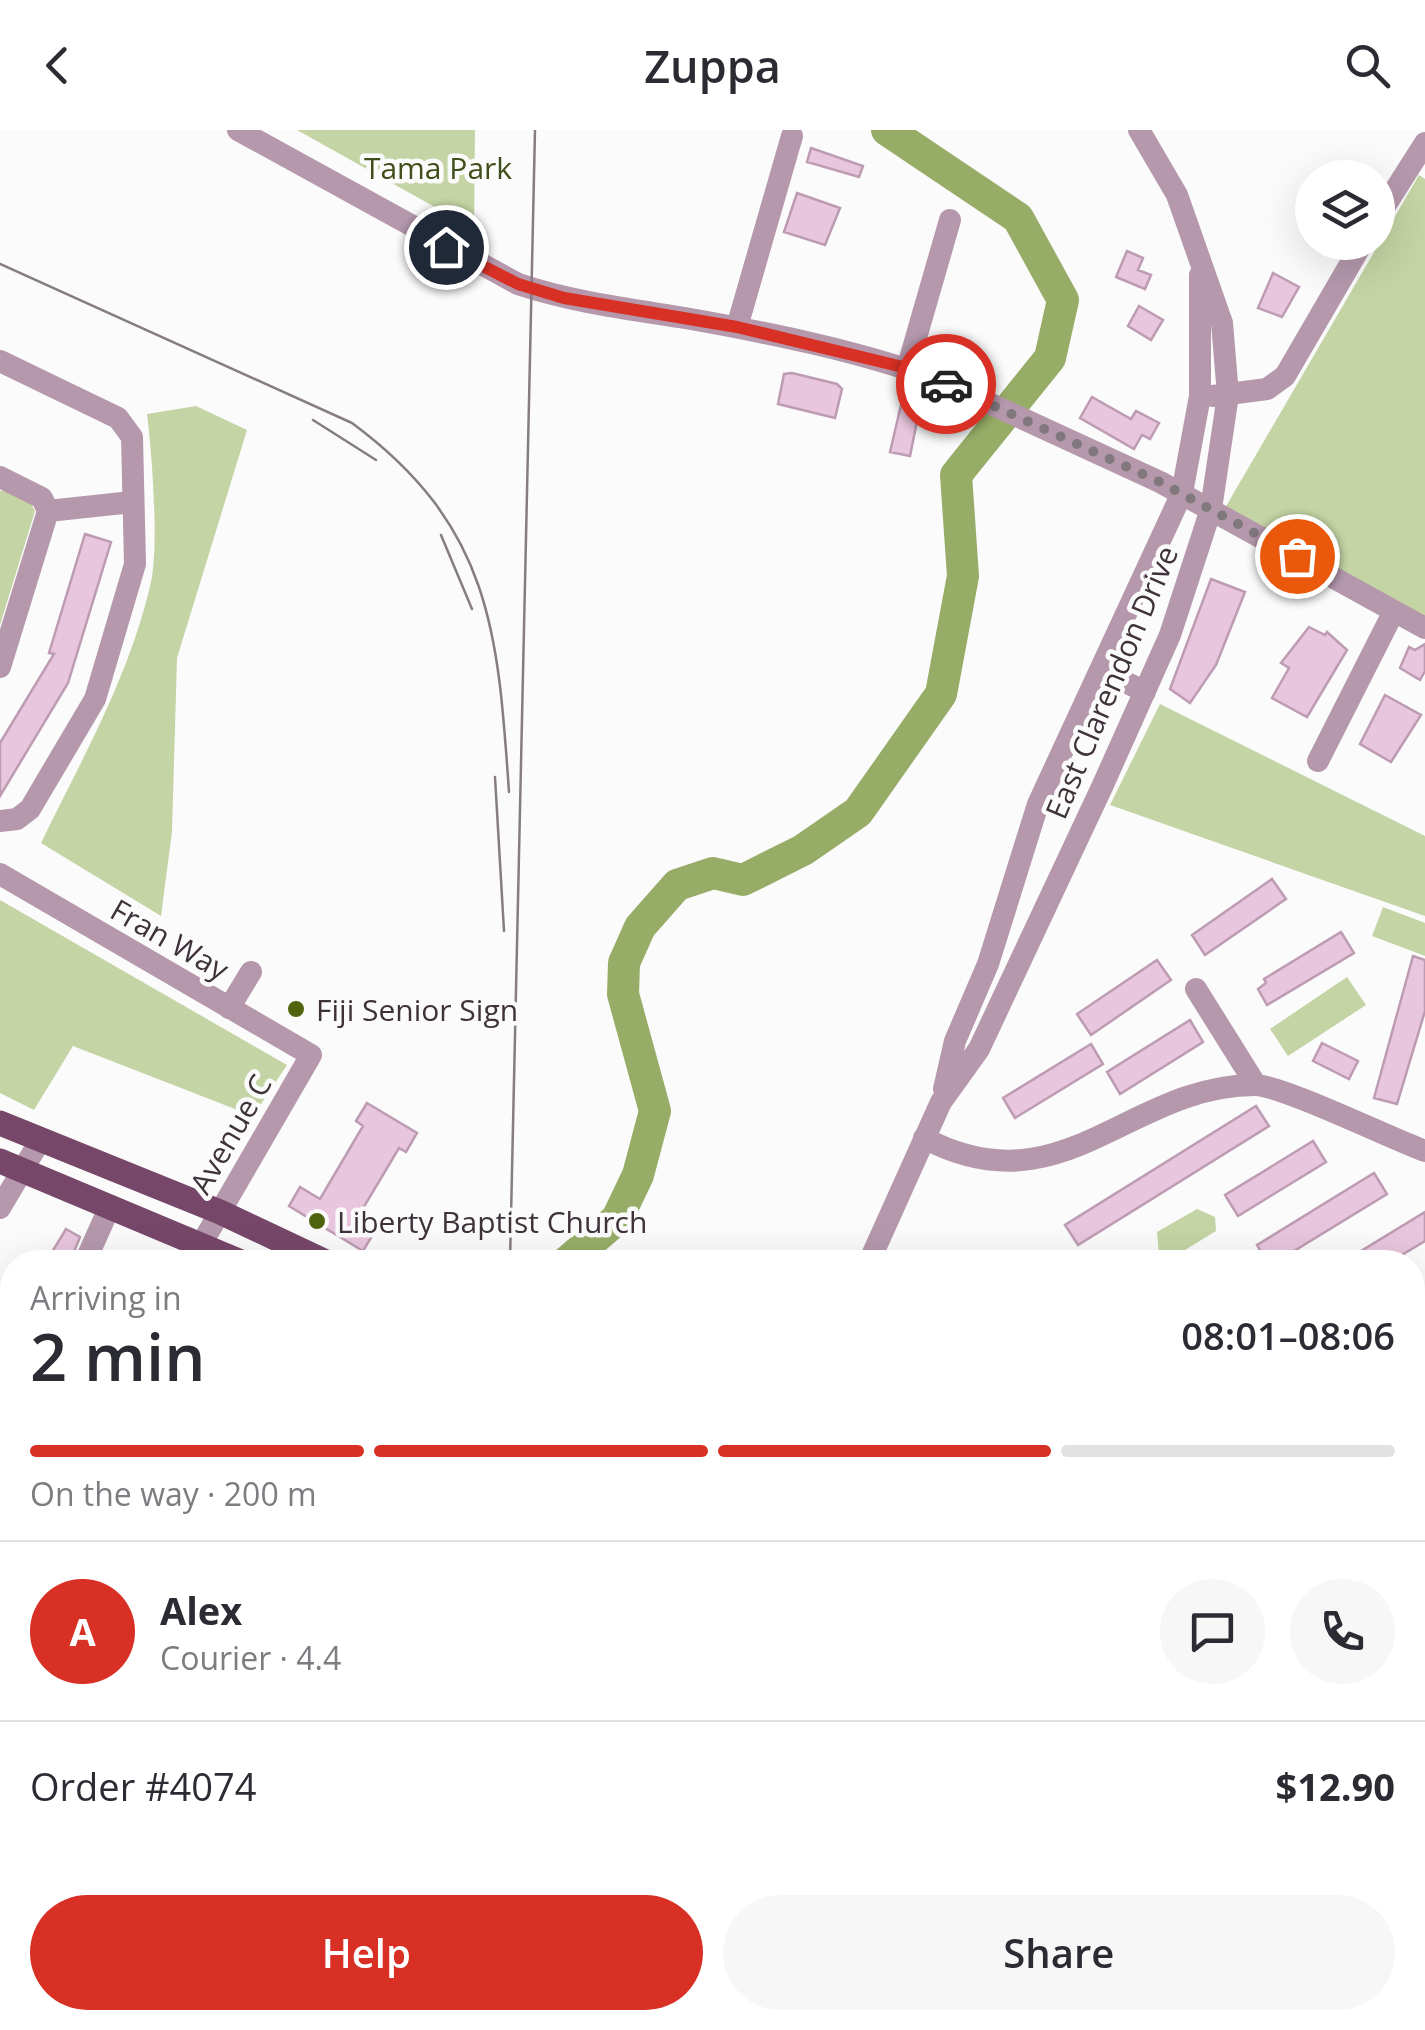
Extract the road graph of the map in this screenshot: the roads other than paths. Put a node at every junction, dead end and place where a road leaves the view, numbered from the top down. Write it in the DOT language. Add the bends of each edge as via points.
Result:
graph roads {
  1 [pos="238,130"];
  2 [pos="1139,130"];
  3 [pos="792,136"];
  4 [pos="1422,152"];
  5 [pos="1395,192"];
  6 [pos="950,220"];
  7 [pos="1201,257"];
  8 [pos="1353,260"];
  9 [pos="737,327"];
  10 [pos="0,361"];
  11 [pos="907,368"];
  12 [pos="1228,395"];
  13 [pos="1200,396"];
  14 [pos="0,476"];
  15 [pos="1182,494"];
  16 [pos="132,502"];
  17 [pos="1211,509"];
  18 [pos="48,511"];
  19 [pos="1394,611"];
  20 [pos="1425,628"];
  21 [pos="2,656"];
  22 [pos="1102,670"];
  23 [pos="1145,692"];
  24 [pos="1318,761"];
  25 [pos="0,821"];
  26 [pos="0,874"];
  27 [pos="251,972"];
  28 [pos="1196,989"];
  29 [pos="229,1008"];
  30 [pos="311,1054"];
  31 [pos="1256,1085"];
  32 [pos="941,1102"];
  33 [pos="0,1123"];
  34 [pos="924,1138"];
  35 [pos="41,1139"];
  36 [pos="1425,1151"];
  37 [pos="11,1166"];
  38 [pos="110,1206"];
  39 [pos="0,1208"];
  40 [pos="220,1212"];
  41 [pos="258,1230"];
  42 [pos="202,1243"];
  43 [pos="91,1250"];
  44 [pos="215,1250"];
  45 [pos="246,1250"];
  46 [pos="300,1250"];
  47 [pos="874,1250"];
  1 -- 9 [label="street" via="518,284"];
  2 -- 7 [label="street, East Clarendon Drive" via="1178,195"];
  3 -- 9 [label="street"];
  4 -- 5 [label="street"];
  6 -- 11 [label="street"];
  7 -- 12 [label="street, East Clarendon Drive" via="1222,323"];
  7 -- 13 [label="street, East Clarendon Drive"];
  8 -- 12 [label="street" via="1285,376 1268,389"];
  9 -- 11 [label="street"];
  10 -- 16 [label="street" via="118,418 132,437"];
  11 -- 15 [label="street"];
  12 -- 13 [label="street"];
  12 -- 17 [label="street, East Clarendon Drive"];
  13 -- 15 [label="street, East Clarendon Drive"];
  14 -- 18 [label="street" via="42,498"];
  15 -- 17 [label="street"];
  15 -- 22 [label="street, East Clarendon Drive"];
  16 -- 18 [label="street"];
  16 -- 25 [label="street" via="134,564 94,699 30,809"];
  17 -- 19 [label="street"];
  17 -- 23 [label="street, East Clarendon Drive"];
  18 -- 21 [label="street"];
  19 -- 20 [label="street"];
  19 -- 24 [label="street"];
  22 -- 23 [label="street"];
  22 -- 32 [label="street, East Clarendon Drive" via="1038,804 988,964 955,1041"];
  23 -- 32 [label="street, East Clarendon Drive" via="978,1048"];
  26 -- 29 [label="street, Fran Way"];
  27 -- 29 [label="street"];
  28 -- 31 [label="street"];
  29 -- 30 [label="street, Fran Way"];
  30 -- 40 [label="street, Avenue C"];
  31 -- 34 [label="street" via="1196,1096 1047,1158 973,1159"];
  31 -- 36 [label="street"];
  32 -- 34 [label="street, East Clarendon Drive"];
  33 -- 35 [label="main road"];
  34 -- 47 [label="street, East Clarendon Drive"];
  35 -- 37 [label="street"];
  35 -- 40 [label="main road"];
  37 -- 38 [label="main road"];
  37 -- 39 [label="street"];
  38 -- 42 [label="main road"];
  38 -- 43 [label="street"];
  40 -- 41 [label="main road"];
  40 -- 42 [label="street, Avenue C"];
  41 -- 45 [label="street"];
  41 -- 46 [label="main road"];
  42 -- 44 [label="main road"];
}
